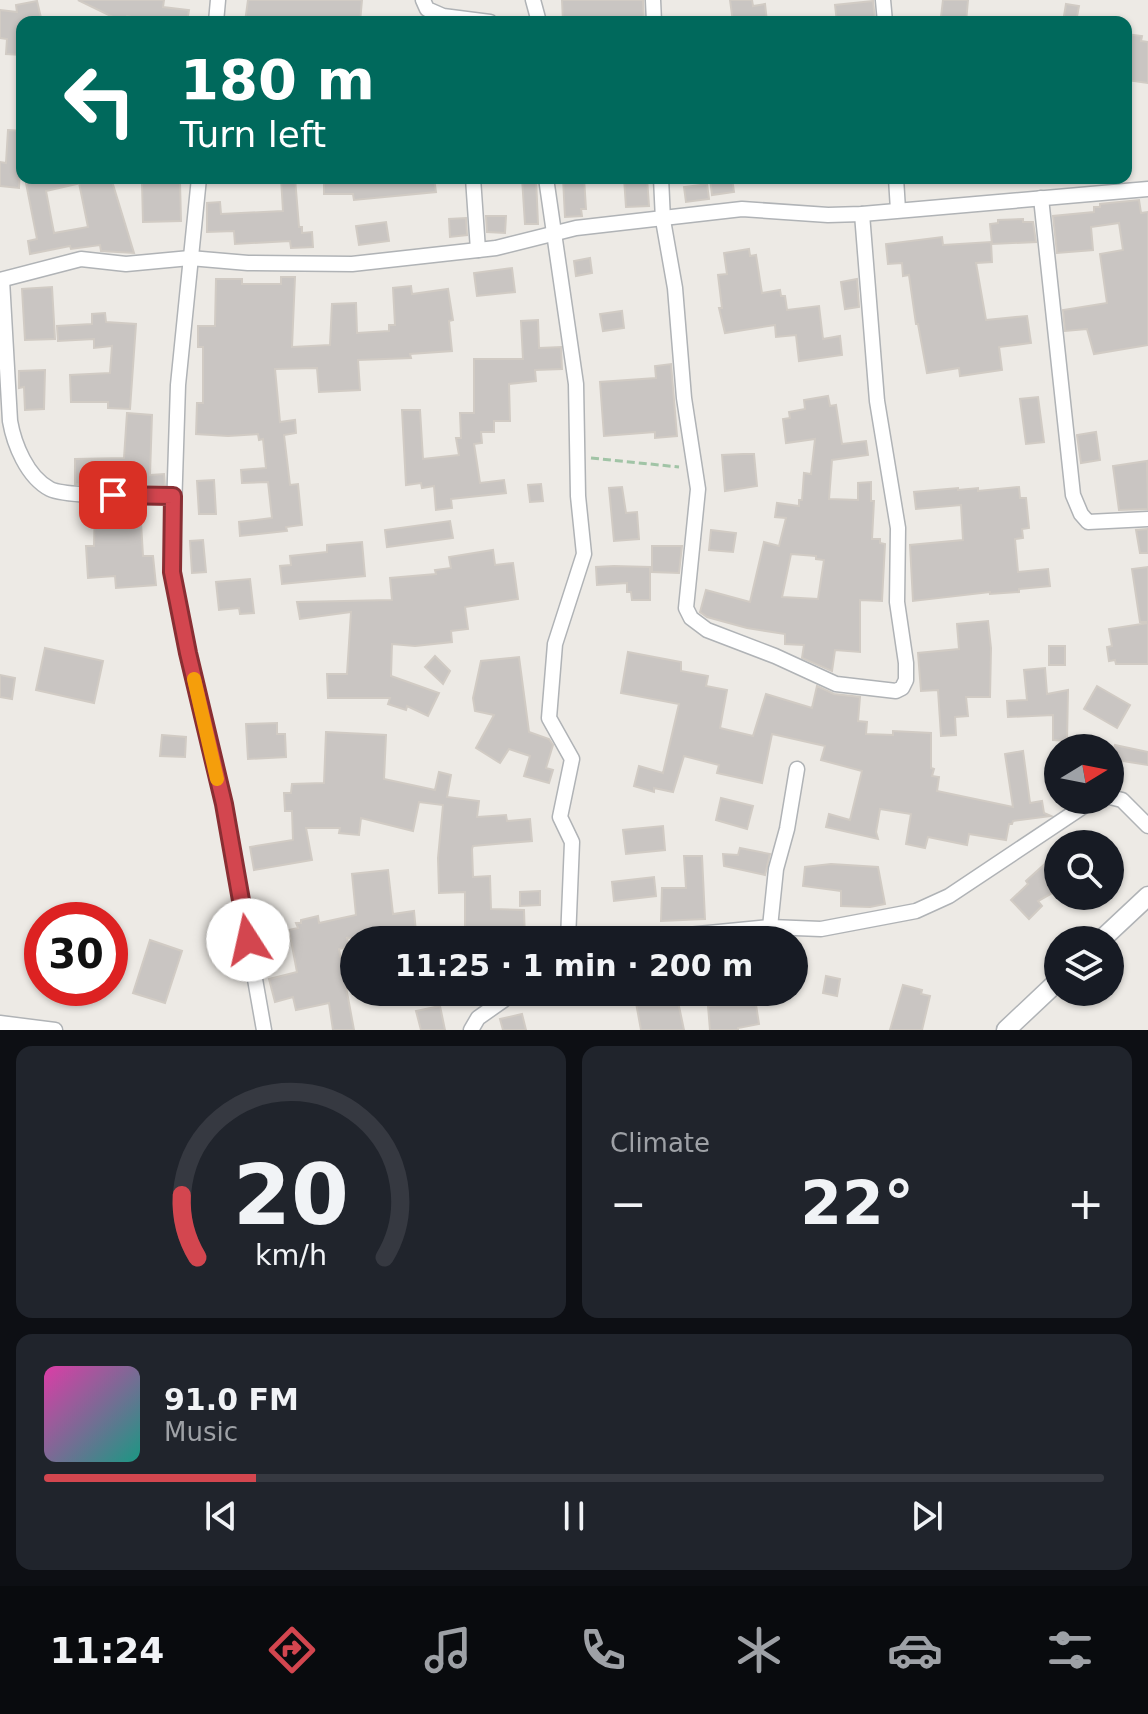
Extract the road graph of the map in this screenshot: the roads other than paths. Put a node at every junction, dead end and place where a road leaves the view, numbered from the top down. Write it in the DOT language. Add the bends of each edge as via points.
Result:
graph roads {
  1 [pos="423,0"];
  2 [pos="443,16"];
  3 [pos="198,184"];
  4 [pos="473,184"];
  5 [pos="547,184"];
  6 [pos="661,184"];
  7 [pos="896,184"];
  8 [pos="1148,189"];
  9 [pos="1041,198"];
  10 [pos="898,210"];
  11 [pos="862,214"];
  12 [pos="663,220"];
  13 [pos="553,234"];
  14 [pos="478,250"];
  15 [pos="190,258"];
  16 [pos="1,280"];
  17 [pos="173,496"];
  18 [pos="1148,519"];
  19 [pos="797,769"];
  20 [pos="1124,802"];
  21 [pos="1072,814"];
  22 [pos="1148,826"];
  23 [pos="1148,896"];
  24 [pos="569,926"];
  25 [pos="770,926"];
  26 [pos="1116,926"];
  27 [pos="808,928"];
  28 [pos="1044,994"];
  29 [pos="495,1006"];
  30 [pos="0,1023"];
  31 [pos="55,1030"];
  32 [pos="264,1030"];
  33 [pos="471,1030"];
  34 [pos="1006,1030"];
  1 -- 2 [label="street" via="427,9"];
  3 -- 15 [label="street"];
  4 -- 14 [label="street"];
  5 -- 13 [label="street"];
  6 -- 12 [label="street"];
  7 -- 10 [label="street"];
  8 -- 9 [label="street"];
  9 -- 10 [label="street"];
  9 -- 18 [label="street" via="1073,495 1088,522"];
  10 -- 11 [label="street"];
  11 -- 12 [label="street" via="742,209"];
  11 -- 12 [label="street" via="877,401 898,528 897,602 906,680 896,691 836,684 707,630 686,608 697,511 695,469"];
  12 -- 13 [label="street"];
  13 -- 14 [label="street"];
  13 -- 24 [label="street" via="576,384 584,554 555,644 549,718 572,759 560,817 572,842"];
  14 -- 15 [label="street" via="352,264"];
  15 -- 16 [label="street" via="126,264 81,259"];
  15 -- 17 [label="street"];
  16 -- 17 [label="street" via="13,439 36,476 50,489 83,494"];
  17 -- 32 [label="street" via="172,572 224,804"];
  19 -- 25 [label="street"];
  20 -- 22 [label="street"];
  21 -- 27 [label="street" via="949,896 916,911"];
  23 -- 26 [label="street"];
  28 -- 34 [label="street"];
  29 -- 33 [label="street"];
  30 -- 31 [label="street"];
}
